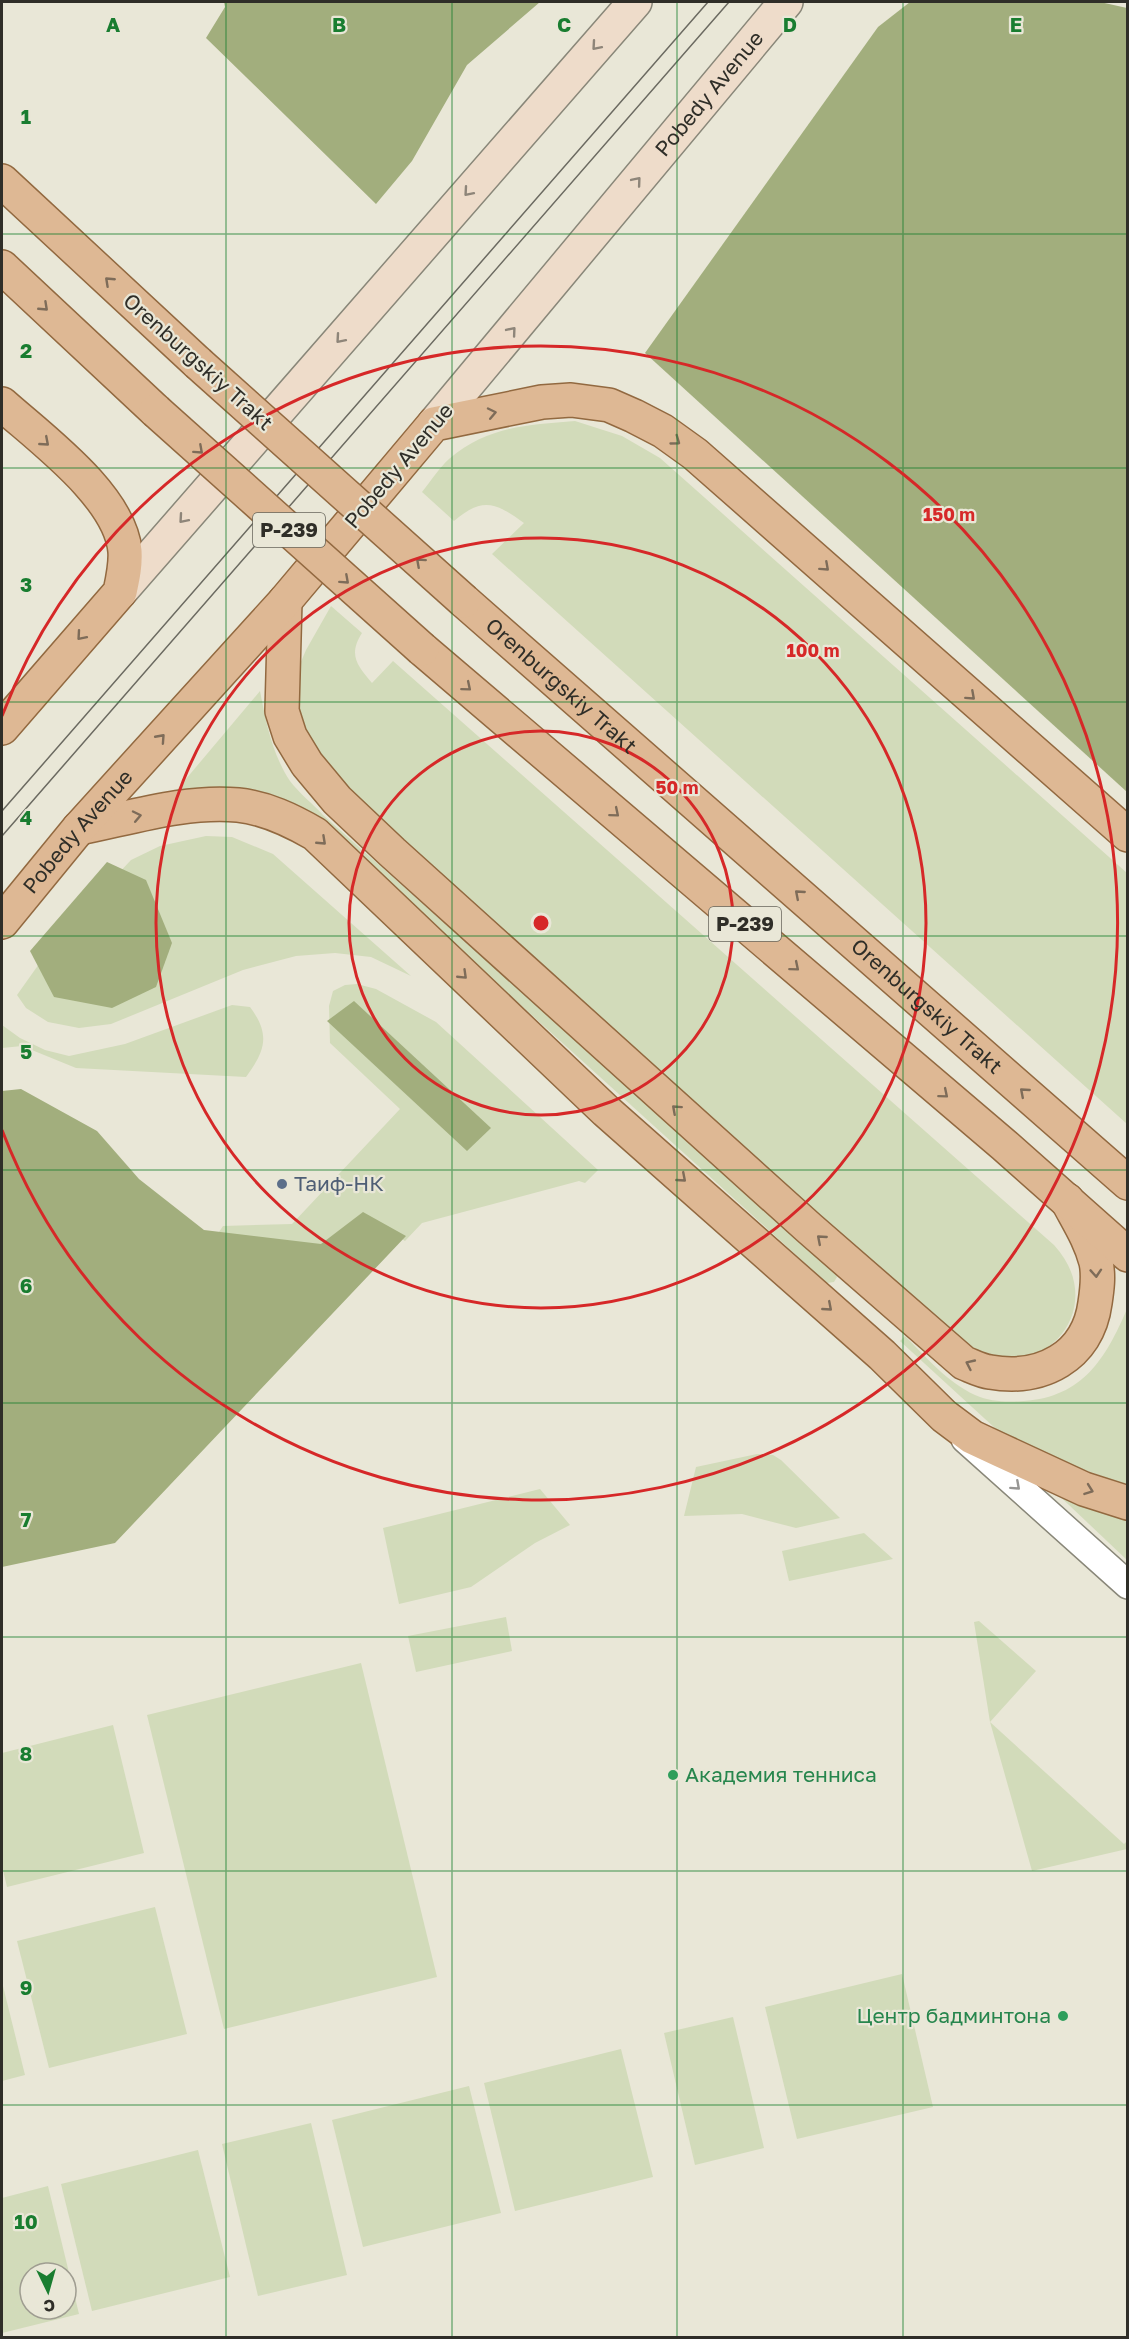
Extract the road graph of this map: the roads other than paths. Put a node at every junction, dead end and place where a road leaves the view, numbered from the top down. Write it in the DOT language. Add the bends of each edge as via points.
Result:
graph roads {
  1 [pos="635,2"];
  2 [pos="786,2"];
  3 [pos="2,181"];
  4 [pos="2,267"];
  5 [pos="2,404"];
  6 [pos="434,424"];
  7 [pos="120,592"];
  8 [pos="285,601"];
  9 [pos="2,728"];
  10 [pos="79,828"];
  11 [pos="1128,835"];
  12 [pos="2,922"];
  13 [pos="1068,1130"];
  14 [pos="1128,1162"];
  15 [pos="1128,1183"];
  16 [pos="1067,1200"];
  17 [pos="1128,1255"];
  18 [pos="944,1416"];
  19 [pos="1128,1503"];
  20 [pos="1128,1585"];
  1 -- 7 [label="main road, one-way"];
  6 -- 2 [label="main road, Pobedy Avenue, one-way"];
  13 -- 3 [label="main road, Orenburgskiy Trakt / Р-239, one-way, bridge" via="464,601"];
  4 -- 16 [label="main road, Р-239, one-way, bridge" via="422,649"];
  5 -- 7 [label="main road, one-way" via="76,469 112,515 125,550"];
  6 -- 8 [label="main road, Pobedy Avenue"];
  6 -- 11 [label="main road, one-way" via="542,402 571,400 609,405 663,431 723,477"];
  7 -- 9 [label="main road, one-way"];
  10 -- 8 [label="main road, Pobedy Avenue, one-way"];
  16 -- 8 [label="main road, one-way" via="1089,1240 1096,1265 1097,1289 1088,1331 1076,1348 1057,1363 1035,1372 988,1372 964,1363 809,1228 337,800 307,764 290,736 282,711"];
  10 -- 12 [label="main road, Pobedy Avenue"];
  10 -- 18 [label="main road, one-way" via="187,807 238,805 289,819 315,834 606,1112 882,1354"];
  13 -- 14 [label="main road"];
  13 -- 15 [label="main road, Orenburgskiy Trakt / Р-239"];
  16 -- 17 [label="main road, Р-239"];
  18 -- 19 [label="main road, one-way" via="972,1437 1084,1489"];
  18 -- 20 [label="street, one-way" via="987,1460"];
}
